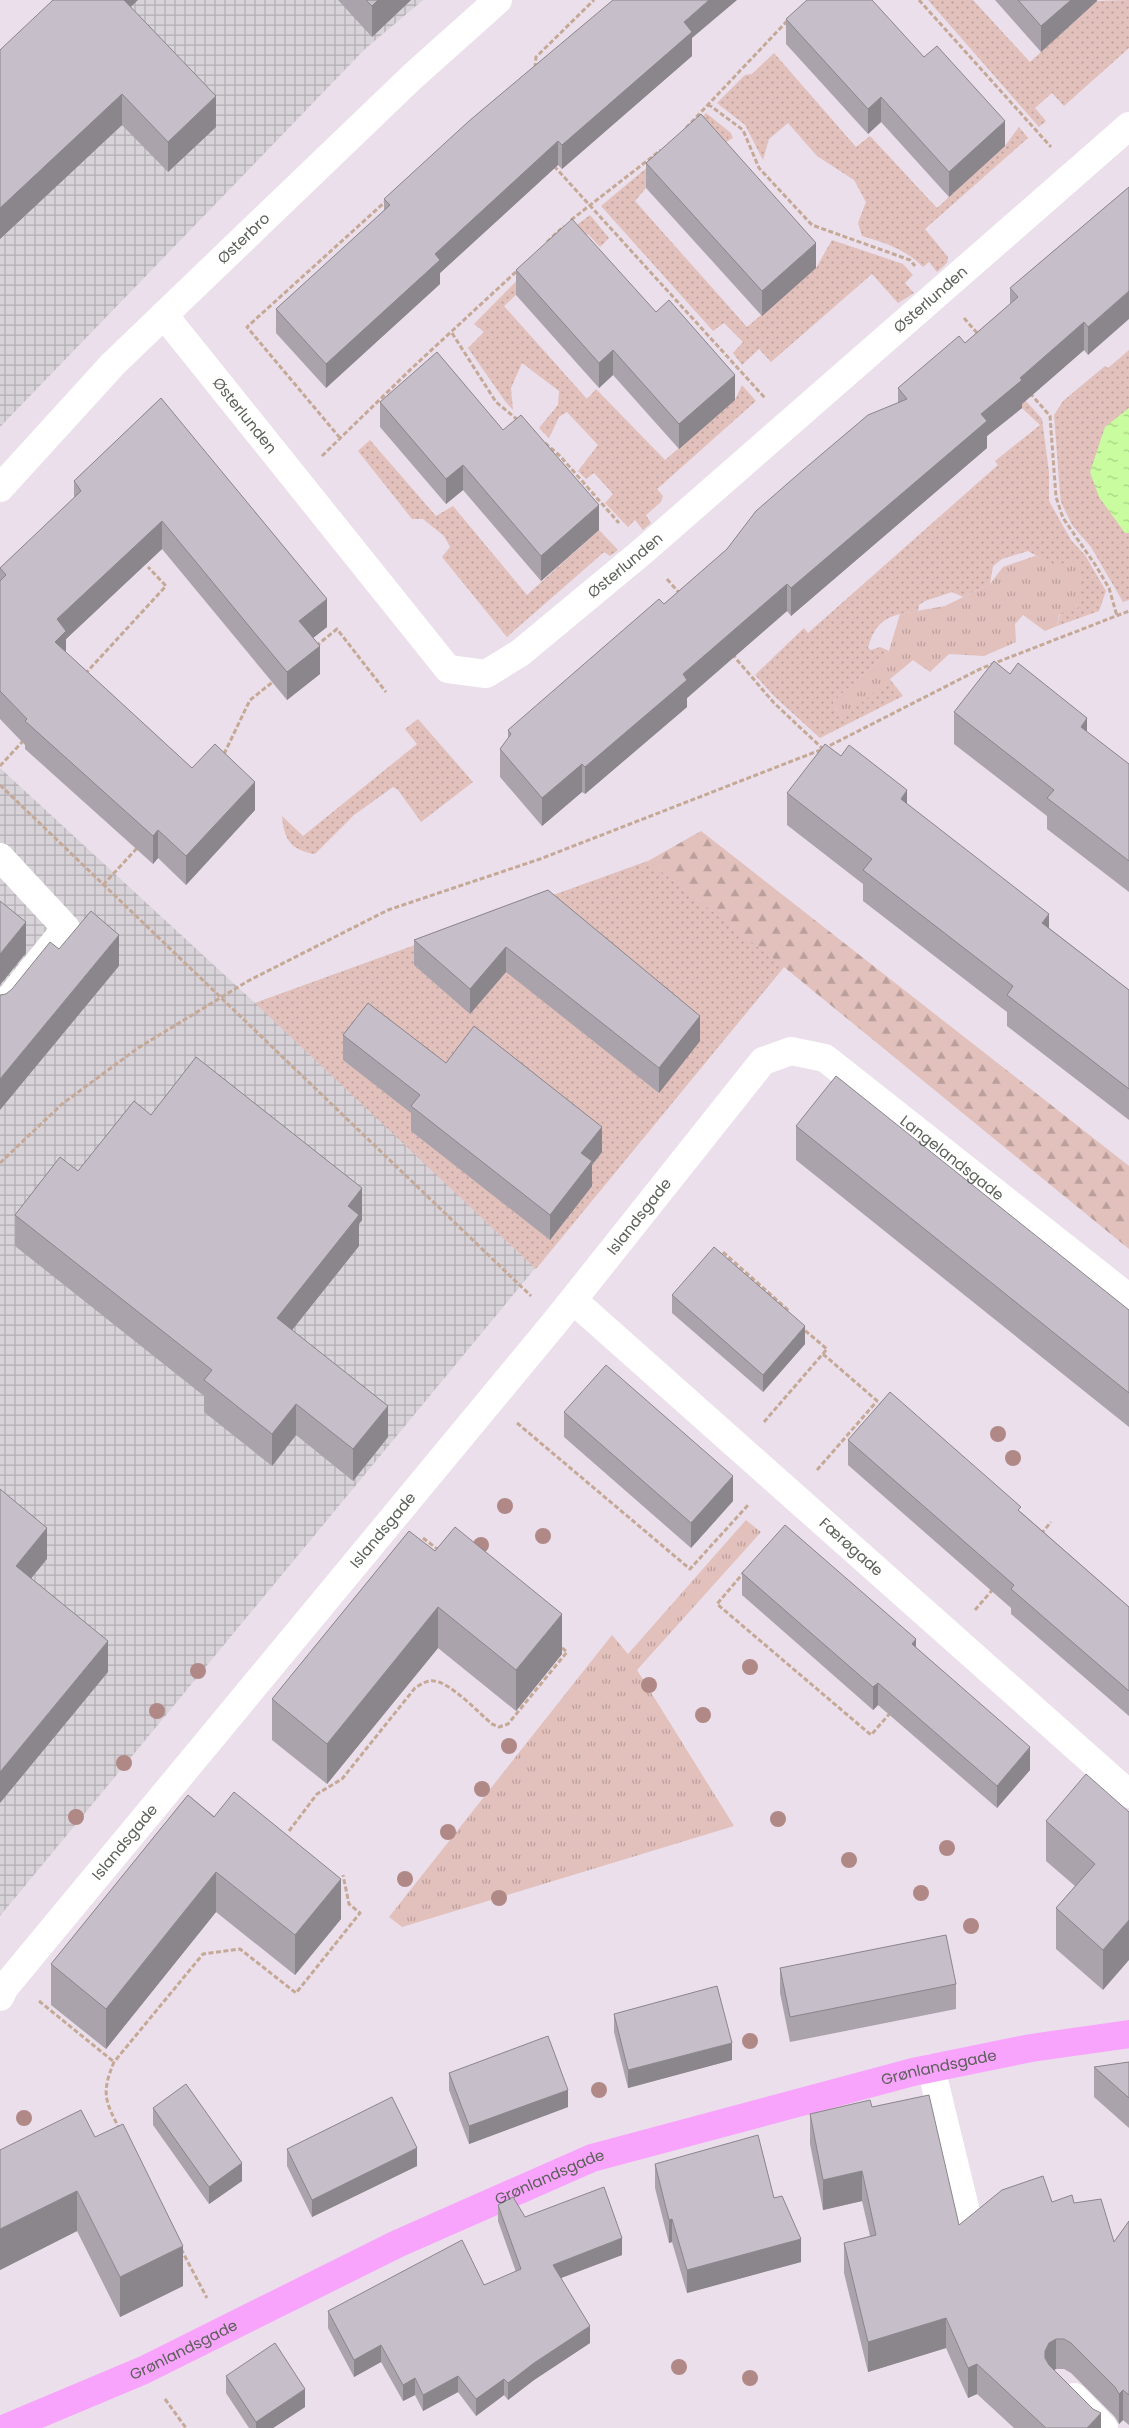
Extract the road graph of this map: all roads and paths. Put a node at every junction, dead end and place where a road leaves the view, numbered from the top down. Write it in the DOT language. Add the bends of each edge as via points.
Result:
graph roads {
  1 [pos="498,0"];
  2 [pos="594,0"];
  3 [pos="919,0"];
  4 [pos="795,14"];
  5 [pos="535,74"];
  6 [pos="708,104"];
  7 [pos="1129,126"];
  8 [pos="684,129"];
  9 [pos="665,147"];
  10 [pos="550,162"];
  11 [pos="1075,173"];
  12 [pos="393,194"];
  13 [pos="589,205"];
  14 [pos="542,247"];
  15 [pos="521,267"];
  16 [pos="940,292"];
  17 [pos="164,315"];
  18 [pos="452,332"];
  19 [pos="979,336"];
  20 [pos="1024,387"];
  21 [pos="789,424"];
  22 [pos="524,426"];
  23 [pos="340,438"];
  24 [pos="538,438"];
  25 [pos="297,481"];
  26 [pos="0,488"];
  27 [pos="643,551"];
  28 [pos="148,567"];
  29 [pos="687,602"];
  30 [pos="1129,611"];
  31 [pos="1117,616"];
  32 [pos="315,647"];
  33 [pos="730,652"];
  34 [pos="996,663"];
  35 [pos="1000,669"];
  36 [pos="279,676"];
  37 [pos="80,680"];
  38 [pos="386,692"];
  39 [pos="26,737"];
  40 [pos="822,749"];
  41 [pos="830,754"];
  42 [pos="217,762"];
  43 [pos="0,766"];
  44 [pos="0,785"];
  45 [pos="143,842"];
  46 [pos="0,858"];
  47 [pos="103,885"];
  48 [pos="219,997"];
  49 [pos="0,1010"];
  50 [pos="763,1061"];
  51 [pos="0,1163"];
  52 [pos="723,1252"];
  53 [pos="1129,1298"];
  54 [pos="565,1310"];
  55 [pos="793,1320"];
  56 [pos="800,1326"];
  57 [pos="823,1354"];
  58 [pos="490,1400"];
  59 [pos="877,1401"];
  60 [pos="884,1407"];
  61 [pos="741,1449"];
  62 [pos="773,1478"];
  63 [pos="794,1497"];
  64 [pos="395,1515"];
  65 [pos="1051,1522"];
  66 [pos="1036,1540"];
  67 [pos="442,1552"];
  68 [pos="748,1568"];
  69 [pos="997,1585"];
  70 [pos="952,1637"];
  71 [pos="559,1645"];
  72 [pos="896,1706"];
  73 [pos="1129,1794"];
  74 [pos="289,1831"];
  75 [pos="343,1875"];
  76 [pos="6,1988"];
  77 [pos="1129,2034"];
  78 [pos="114,2062"];
  79 [pos="931,2068"];
  80 [pos="121,2132"];
  81 [pos="970,2228"];
  82 [pos="179,2244"];
  83 [pos="224,2330"];
  84 [pos="1060,2384"];
  85 [pos="6,2428"];
  86 [pos="1104,2428"];
  1 -- 17 [label="street, Østerbro" via="413,76"];
  2 -- 5 [label="path" via="536,57"];
  3 -- 11 [label="path"];
  4 -- 6 [label="path"];
  6 -- 8 [label="path"];
  6 -- 16 [label="path" via="743,130 759,168 812,225 910,260"];
  7 -- 11 [label="street, Østerlunden"];
  9 -- 13 [label="path"];
  10 -- 13 [label="path"];
  11 -- 16 [label="street, Østerlunden"];
  12 -- 23 [label="path" via="248,326"];
  13 -- 14 [label="path"];
  13 -- 21 [label="path"];
  15 -- 18 [label="path"];
  16 -- 19 [label="path"];
  16 -- 21 [label="street, Østerlunden"];
  17 -- 25 [label="street, Østerlunden"];
  17 -- 26 [label="street, Østerbro" via="113,364"];
  18 -- 22 [label="path" via="496,402"];
  18 -- 23 [label="path"];
  20 -- 31 [label="path" via="1050,416 1056,496 1063,518 1109,588"];
  21 -- 27 [label="street, Østerlunden"];
  23 -- 25 [label="path"];
  24 -- 27 [label="path" via="560,456"];
  25 -- 27 [label="street, Østerlunden" via="448,669 486,674 520,652"];
  27 -- 29 [label="path"];
  28 -- 37 [label="path" via="166,586"];
  30 -- 31 [label="path"];
  31 -- 34 [label="path"];
  32 -- 38 [label="path" via="336,629"];
  33 -- 40 [label="path"];
  34 -- 35 [label="path"];
  34 -- 40 [label="path"];
  36 -- 42 [label="path" via="250,700"];
  39 -- 43 [label="path"];
  40 -- 41 [label="path"];
  40 -- 48 [label="path" via="540,859 388,910"];
  44 -- 47 [label="path"];
  45 -- 47 [label="path"];
  46 -- 49 [label="street" via="66,928"];
  47 -- 48 [label="path"];
  48 -- 51 [label="path" via="138,1048 62,1104"];
  48 -- 54 [label="path"];
  50 -- 53 [label="street, Langelandsgade" via="791,1051 825,1058"];
  50 -- 54 [label="street, Islandsgade"];
  52 -- 55 [label="path" via="789,1311 786,1314"];
  54 -- 58 [label="street, Islandsgade"];
  54 -- 61 [label="street, Færøgade"];
  56 -- 57 [label="path" via="827,1349"];
  57 -- 59 [label="path"];
  57 -- 61 [label="path"];
  58 -- 62 [label="path" via="690,1569"];
  58 -- 64 [label="street, Islandsgade"];
  59 -- 60 [label="path"];
  59 -- 63 [label="path"];
  61 -- 62 [label="street, Færøgade"];
  62 -- 63 [label="street, Færøgade"];
  63 -- 70 [label="street, Færøgade"];
  64 -- 67 [label="path"];
  64 -- 76 [label="street, Islandsgade"];
  65 -- 66 [label="path"];
  68 -- 72 [label="path" via="717,1604 870,1735"];
  69 -- 70 [label="path"];
  70 -- 73 [label="street, Færøgade"];
  71 -- 74 [label="path" via="567,1652 508,1724 499,1727 443,1683 424,1682 415,1688 342,1779 317,1794"];
  75 -- 78 [label="path" via="350,1904 360,1913 296,1993 240,1949 203,1954"];
  76 -- 78 [label="path"];
  77 -- 79 [label="main road, Grønlandsgade" via="1031,2048"];
  78 -- 80 [label="path" via="106,2080 105,2093"];
  79 -- 81 [label="street"];
  79 -- 83 [label="main road, Grønlandsgade" via="592,2158 396,2244"];
  82 -- 83 [label="path"];
  83 -- 85 [label="main road, Grønlandsgade" via="144,2370"];
  84 -- 86 [label="street"];
}
